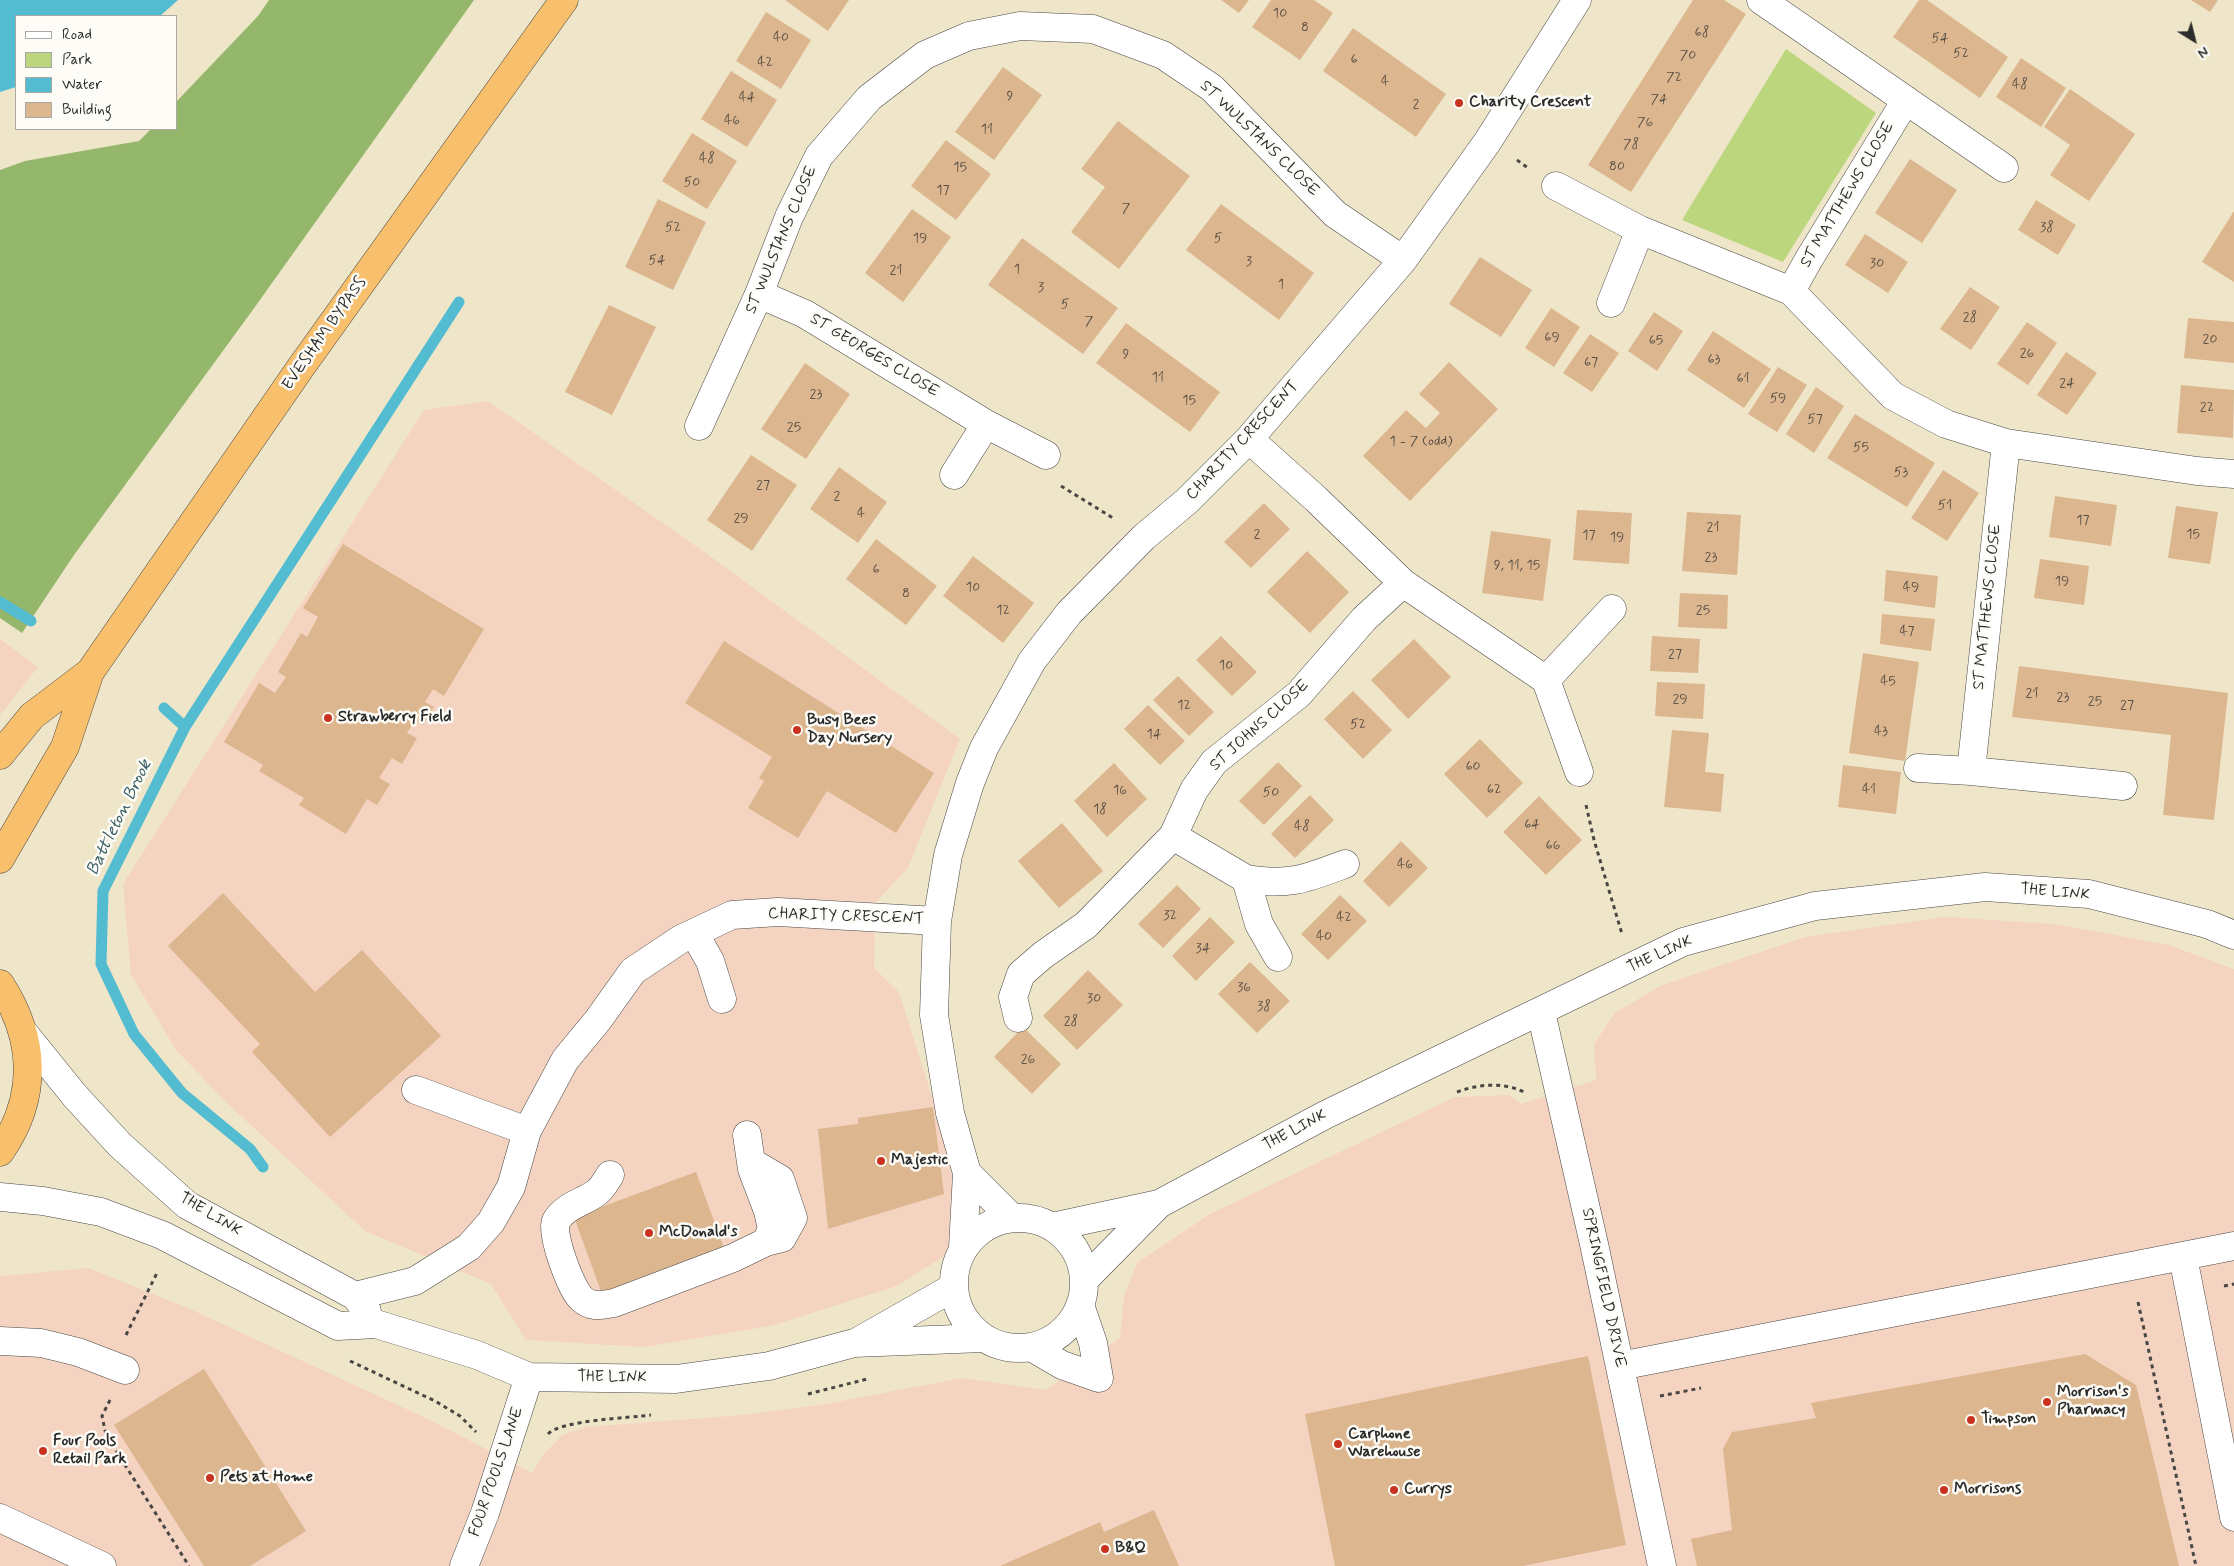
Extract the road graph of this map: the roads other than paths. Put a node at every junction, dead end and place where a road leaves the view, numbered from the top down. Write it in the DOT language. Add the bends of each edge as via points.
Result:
graph roads {
  1 [pos="564,0"];
  2 [pos="1577,0"];
  3 [pos="1761,0"];
  4 [pos="1906,100"];
  5 [pos="2004,168"];
  6 [pos="1556,186"];
  7 [pos="1640,230"];
  8 [pos="1403,260"];
  9 [pos="1791,291"];
  10 [pos="759,294"];
  11 [pos="1611,303"];
  12 [pos="986,424"];
  13 [pos="699,426"];
  14 [pos="1249,439"];
  15 [pos="2006,443"];
  16 [pos="1046,455"];
  17 [pos="2234,474"];
  18 [pos="954,475"];
  19 [pos="1403,583"];
  20 [pos="1612,609"];
  21 [pos="90,672"];
  22 [pos="1546,680"];
  23 [pos="0,755"];
  24 [pos="1918,768"];
  25 [pos="1971,771"];
  26 [pos="1579,772"];
  27 [pos="2123,786"];
  28 [pos="1173,836"];
  29 [pos="0,859"];
  30 [pos="1344,864"];
  31 [pos="1246,880"];
  32 [pos="937,921"];
  33 [pos="694,933"];
  34 [pos="2234,935"];
  35 [pos="1278,956"];
  36 [pos="0,984"];
  37 [pos="722,999"];
  38 [pos="1541,1012"];
  39 [pos="1018,1018"];
  40 [pos="24,1033"];
  41 [pos="416,1090"];
  42 [pos="527,1131"];
  43 [pos="746,1136"];
  44 [pos="0,1152"];
  45 [pos="967,1173"];
  46 [pos="610,1175"];
  47 [pos="0,1197"];
  48 [pos="1159,1204"];
  49 [pos="1012,1218"];
  50 [pos="1052,1227"];
  51 [pos="2234,1246"];
  52 [pos="963,1248"];
  53 [pos="2183,1256"];
  54 [pos="954,1287"];
  55 [pos="1082,1293"];
  56 [pos="355,1296"];
  57 [pos="376,1324"];
  58 [pos="983,1338"];
  59 [pos="0,1341"];
  60 [pos="854,1344"];
  61 [pos="1031,1347"];
  62 [pos="1620,1366"];
  63 [pos="125,1370"];
  64 [pos="530,1377"];
  65 [pos="2234,1517"];
  66 [pos="0,1518"];
  67 [pos="102,1566"];
  68 [pos="464,1566"];
  69 [pos="1662,1566"];
  1 -- 21 [label="highway, EVESHAM BYPASS" via="306,359"];
  2 -- 8 [label="street, CHARITY CRESCENT" via="1488,141"];
  3 -- 4 [label="street"];
  4 -- 5 [label="street"];
  4 -- 9 [label="street, ST MATTHEWS CLOSE"];
  6 -- 7 [label="street"];
  7 -- 9 [label="street"];
  7 -- 11 [label="street"];
  8 -- 10 [label="street, ST WULSTANS CLOSE" via="1335,214 1212,88 1162,55 1093,29 1020,26 970,36 925,55 868,98 819,156 789,217"];
  8 -- 14 [label="street, CHARITY CRESCENT"];
  9 -- 15 [label="street" via="1893,396 1946,424"];
  10 -- 12 [label="street, ST GEORGES CLOSE" via="805,314"];
  10 -- 13 [label="street, ST WULSTANS CLOSE"];
  12 -- 16 [label="street, ST GEORGES CLOSE"];
  12 -- 18 [label="street"];
  14 -- 19 [label="street"];
  14 -- 32 [label="street, CHARITY CRESCENT" via="1187,501 1144,537 1069,613 1032,661 984,748 970,783 951,846"];
  15 -- 17 [label="street"];
  15 -- 25 [label="street, ST MATTHEWS CLOSE"];
  19 -- 22 [label="street"];
  19 -- 28 [label="street, ST JOHNS CLOSE" via="1364,619 1299,694 1214,762 1194,790"];
  20 -- 22 [label="street"];
  21 -- 23 [label="highway, EVESHAM BYPASS" via="32,716"];
  21 -- 29 [label="highway, EVESHAM BYPASS" via="65,747"];
  22 -- 26 [label="street"];
  24 -- 25 [label="street"];
  25 -- 27 [label="street"];
  28 -- 31 [label="street"];
  28 -- 39 [label="street, ST JOHNS CLOSE" via="1086,925 1021,974 1013,997"];
  30 -- 31 [label="street" via="1304,879 1272,883"];
  31 -- 35 [label="street" via="1259,924"];
  32 -- 33 [label="street, CHARITY CRESCENT" via="778,912 732,915"];
  32 -- 45 [label="street, CHARITY CRESCENT" via="934,1015 950,1113"];
  33 -- 37 [label="street" via="710,961"];
  33 -- 42 [label="street, CHARITY CRESCENT" via="633,971 565,1060"];
  34 -- 38 [label="street, THE LINK" via="2207,924 2089,894 1985,888 1815,906 1683,942"];
  36 -- 40 [label="highway" via="14,1005"];
  38 -- 48 [label="street, THE LINK" via="1324,1115"];
  38 -- 62 [label="street, SPRINGFIELD DRIVE"];
  40 -- 44 [label="highway" via="28,1070 24,1101 12,1135"];
  40 -- 56 [label="street, THE LINK" via="120,1145 187,1205"];
  41 -- 42 [label="street"];
  42 -- 56 [label="street, CHARITY CRESCENT" via="511,1187 491,1222 469,1247 415,1281"];
  43 -- 46 [label="street" via="751,1162 780,1179 793,1218 782,1238 614,1303 593,1306 580,1298 561,1259 554,1236 555,1222 570,1206 597,1193"];
  45 -- 49 [label="street, CHARITY CRESCENT"];
  45 -- 52 [label="street, CHARITY CRESCENT"];
  47 -- 57 [label="street, THE LINK" via="101,1212 162,1235 338,1326"];
  48 -- 50 [label="street, THE LINK"];
  48 -- 55 [label="street, THE LINK"];
  49 -- 50 [label="street, THE LINK" via="1032,1219"];
  49 -- 52 [label="street, THE LINK" via="989,1225"];
  50 -- 55 [label="street, THE LINK" via="1073,1245 1080,1258"];
  51 -- 53 [label="street"];
  52 -- 54 [label="street, THE LINK" via="955,1267"];
  53 -- 62 [label="street"];
  53 -- 65 [label="street"];
  54 -- 58 [label="street, THE LINK" via="957,1306 970,1326"];
  54 -- 60 [label="street, THE LINK"];
  55 -- 61 [label="street, THE LINK" via="1072,1321 1061,1333"];
  55 -- 61 [label="street" via="1099,1378 1062,1365"];
  56 -- 57 [label="street, THE LINK"];
  57 -- 64 [label="street, THE LINK" via="477,1355"];
  58 -- 60 [label="street, THE LINK"];
  58 -- 61 [label="street, THE LINK" via="997,1345"];
  59 -- 63 [label="street" via="41,1343 78,1352"];
  60 -- 64 [label="street, THE LINK" via="769,1366 676,1379"];
  62 -- 69 [label="street, SPRINGFIELD DRIVE"];
  64 -- 68 [label="street, FOUR POOLS LANE" via="485,1514"];
  66 -- 67 [label="street"];
}
